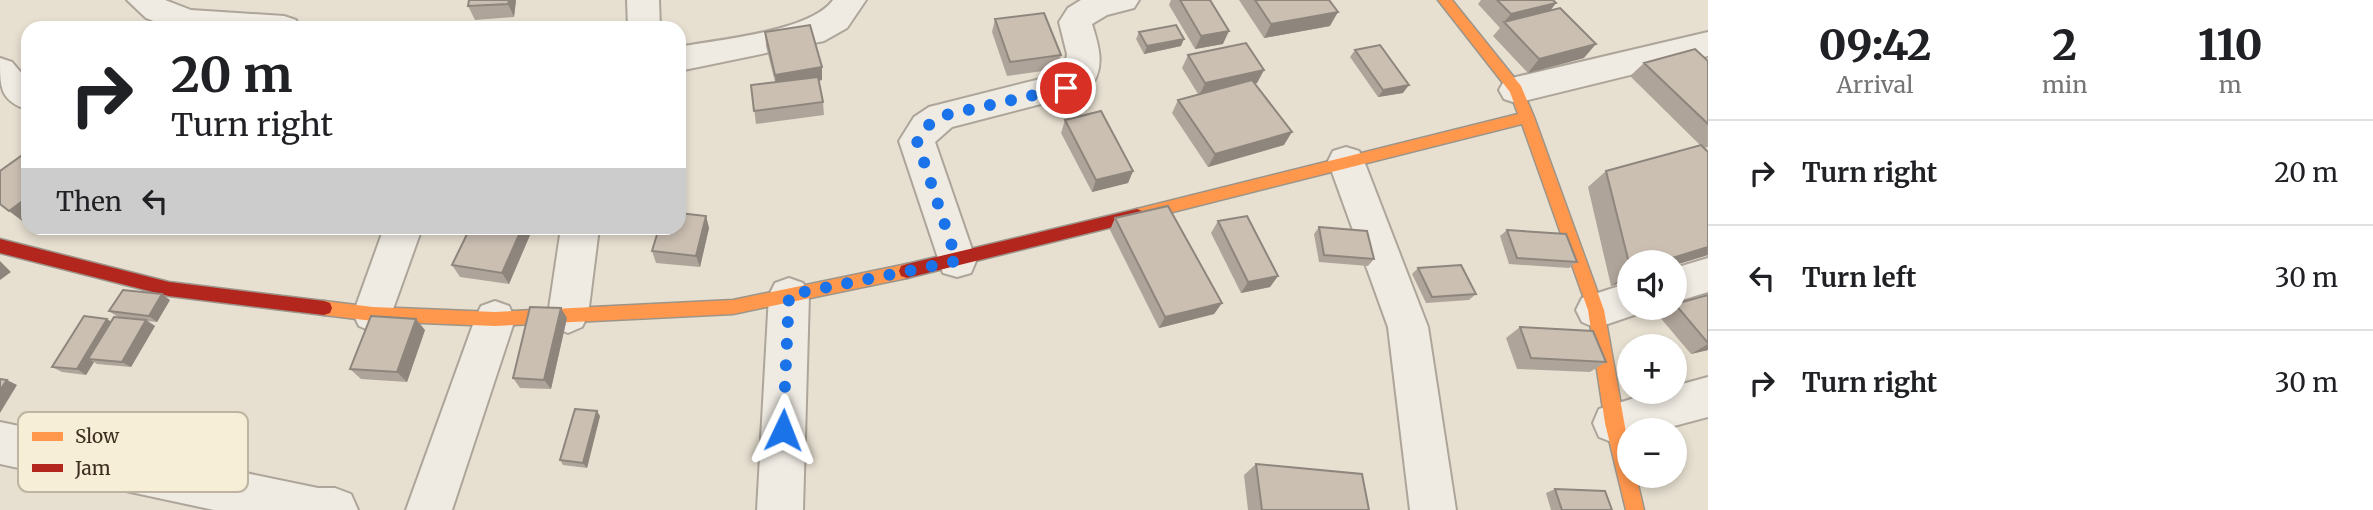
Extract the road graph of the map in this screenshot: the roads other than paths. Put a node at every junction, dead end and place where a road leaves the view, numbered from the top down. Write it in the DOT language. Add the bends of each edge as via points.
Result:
graph roads {
  1 [pos="143,0"];
  2 [pos="223,0"];
  3 [pos="643,0"];
  4 [pos="850,0"];
  5 [pos="1123,0"];
  6 [pos="1445,0"];
  7 [pos="187,21"];
  8 [pos="199,21"];
  9 [pos="644,21"];
  10 [pos="1708,44"];
  11 [pos="686,58"];
  12 [pos="0,71"];
  13 [pos="21,93"];
  14 [pos="1521,104"];
  15 [pos="1346,161"];
  16 [pos="401,235"];
  17 [pos="579,235"];
  18 [pos="0,246"];
  19 [pos="957,261"];
  20 [pos="1708,275"];
  21 [pos="1687,281"];
  22 [pos="789,295"];
  23 [pos="1613,305"];
  24 [pos="373,314"];
  25 [pos="568,315"];
  26 [pos="495,319"];
  27 [pos="1708,397"];
  28 [pos="1614,424"];
  29 [pos="0,443"];
  30 [pos="18,447"];
  31 [pos="233,492"];
  32 [pos="318,510"];
  33 [pos="335,510"];
  34 [pos="429,510"];
  35 [pos="780,510"];
  36 [pos="1433,510"];
  37 [pos="1635,510"];
  1 -- 7 [label="street"];
  2 -- 8 [label="street"];
  3 -- 9 [label="street"];
  4 -- 11 [label="street" via="836,20 812,33"];
  5 -- 19 [label="street" via="1095,6 1075,22 1086,61 1083,76 1075,83 941,116 917,141"];
  6 -- 14 [label="street"];
  10 -- 14 [label="street"];
  12 -- 13 [label="street"];
  14 -- 15 [label="street"];
  14 -- 23 [label="street"];
  15 -- 19 [label="street"];
  15 -- 36 [label="street" via="1408,327"];
  16 -- 24 [label="street"];
  17 -- 25 [label="street"];
  18 -- 24 [label="street" via="169,289"];
  19 -- 22 [label="street"];
  20 -- 21 [label="street"];
  22 -- 25 [label="street" via="733,307"];
  22 -- 35 [label="street"];
  23 -- 28 [label="street"];
  24 -- 26 [label="street"];
  25 -- 26 [label="street"];
  26 -- 34 [label="street"];
  27 -- 28 [label="street"];
  28 -- 37 [label="street"];
  29 -- 30 [label="street"];
  31 -- 32 [label="street"];
  32 -- 33 [label="street"];
}
